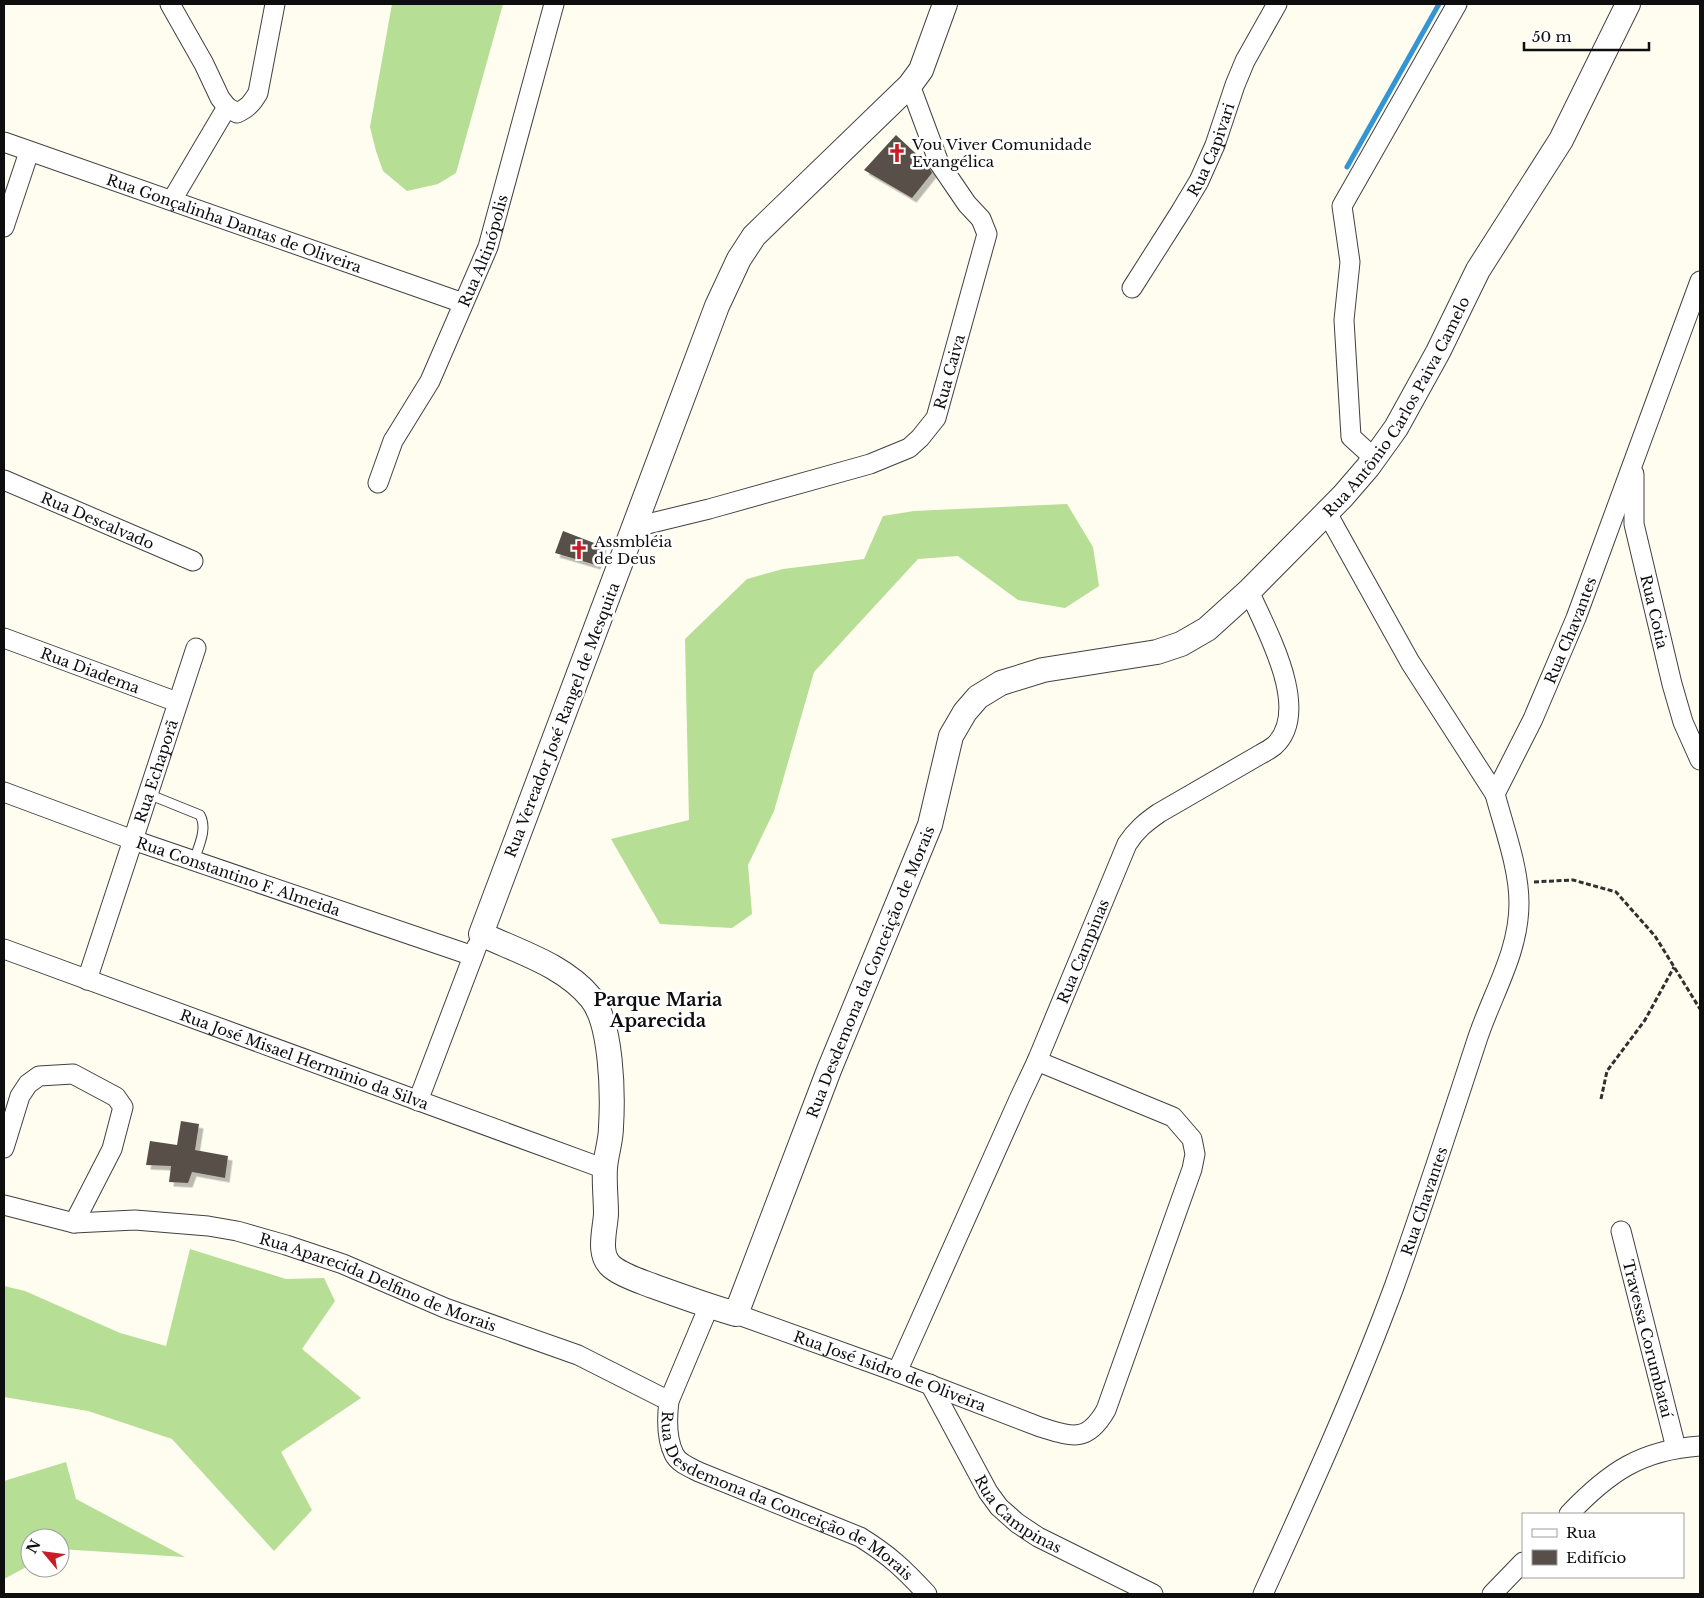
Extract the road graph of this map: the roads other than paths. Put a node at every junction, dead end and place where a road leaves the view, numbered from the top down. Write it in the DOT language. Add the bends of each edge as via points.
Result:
graph roads {
  1 [pos="170,4"];
  2 [pos="275,4"];
  3 [pos="554,4"];
  4 [pos="945,4"];
  5 [pos="1277,4"];
  6 [pos="1457,4"];
  7 [pos="1628,4"];
  8 [pos="910,85"];
  9 [pos="227,108"];
  10 [pos="4,142"];
  11 [pos="29,152"];
  12 [pos="172,200"];
  13 [pos="4,227"];
  14 [pos="1700,282"];
  15 [pos="1132,288"];
  16 [pos="463,303"];
  17 [pos="1374,458"];
  18 [pos="1634,460"];
  19 [pos="4,480"];
  20 [pos="378,483"];
  21 [pos="1327,512"];
  22 [pos="635,527"];
  23 [pos="193,561"];
  24 [pos="1249,591"];
  25 [pos="4,638"];
  26 [pos="196,648"];
  27 [pos="1042,670"];
  28 [pos="177,702"];
  29 [pos="1700,760"];
  30 [pos="4,792"];
  31 [pos="148,794"];
  32 [pos="1495,794"];
  33 [pos="133,840"];
  34 [pos="194,861"];
  35 [pos="481,934"];
  36 [pos="4,949"];
  37 [pos="473,956"];
  38 [pos="88,980"];
  39 [pos="1037,1061"];
  40 [pos="418,1101"];
  41 [pos="4,1148"];
  42 [pos="605,1168"];
  43 [pos="4,1204"];
  44 [pos="74,1224"];
  45 [pos="1621,1231"];
  46 [pos="709,1306"];
  47 [pos="736,1314"];
  48 [pos="897,1372"];
  49 [pos="930,1384"];
  50 [pos="669,1401"];
  51 [pos="1700,1446"];
  52 [pos="1676,1448"];
  53 [pos="1570,1513"];
  54 [pos="1522,1563"];
  55 [pos="927,1594"];
  56 [pos="1153,1594"];
  57 [pos="1263,1594"];
  58 [pos="1492,1594"];
  1 -- 9 [label="street"];
  2 -- 9 [label="street" via="258,93 245,110 237,113"];
  3 -- 16 [label="street, Rua Altinópolis" via="488,247"];
  4 -- 8 [label="street, Rua Vereador José Rangel de Mesquita" via="921,70"];
  5 -- 15 [label="street, Rua Capivari" via="1245,61 1199,181"];
  6 -- 17 [label="street" via="1342,206 1350,262 1344,320 1351,437"];
  7 -- 17 [label="street, Rua Antônio Carlos Paiva Camelo" via="1561,140 1478,270 1438,352 1400,420"];
  8 -- 22 [label="street, Rua Vereador José Rangel de Mesquita" via="754,236 739,259 718,306"];
  8 -- 22 [label="street, Rua Caiva" via="940,163 981,219 987,234 936,418 908,448 870,464"];
  9 -- 12 [label="street"];
  10 -- 11 [label="street, Rua Gonçalinha Dantas de Oliveira"];
  11 -- 12 [label="street, Rua Gonçalinha Dantas de Oliveira"];
  11 -- 13 [label="street"];
  12 -- 16 [label="street, Rua Gonçalinha Dantas de Oliveira"];
  14 -- 18 [label="street, Rua Chavantes"];
  16 -- 20 [label="street, Rua Altinópolis" via="430,381 393,441"];
  17 -- 21 [label="street, Rua Antônio Carlos Paiva Camelo"];
  18 -- 29 [label="street, Rua Cotia" via="1634,524 1672,684 1683,722"];
  18 -- 32 [label="street, Rua Chavantes" via="1576,618 1533,719"];
  19 -- 23 [label="street, Rua Descalvado"];
  21 -- 24 [label="street, Rua Antônio Carlos Paiva Camelo"];
  21 -- 32 [label="street, Rua Chavantes" via="1410,662"];
  22 -- 35 [label="street, Rua Vereador José Rangel de Mesquita"];
  24 -- 27 [label="street, Rua Antônio Carlos Paiva Camelo" via="1207,629 1181,644 1157,652"];
  24 -- 39 [label="street, Rua Campinas" via="1282,667 1288,691 1288,721 1283,734 1275,745 1159,813 1135,832 1121,856"];
  25 -- 28 [label="street, Rua Diadema"];
  26 -- 28 [label="street, Rua Echaporã"];
  27 -- 47 [label="street, Rua Desdemona da Conceição de Morais" via="1001,683 978,697 951,736 930,825 830,1070"];
  28 -- 31 [label="street, Rua Echaporã"];
  30 -- 33 [label="street, Rua Constantino F. Almeida"];
  31 -- 33 [label="street, Rua Echaporã"];
  31 -- 34 [label="lane" via="200,815 203,831"];
  32 -- 57 [label="street, Rua Chavantes" via="1514,867 1519,902 1515,943 1478,1038 1393,1288 1336,1432"];
  33 -- 34 [label="street, Rua Constantino F. Almeida"];
  33 -- 38 [label="street, Rua Echaporã"];
  34 -- 37 [label="street, Rua Constantino F. Almeida"];
  35 -- 37 [label="street, Rua Vereador José Rangel de Mesquita"];
  35 -- 42 [label="street, Rua José Isidro de Oliveira" via="555,967 593,1000 604,1024 611,1066 611,1128"];
  36 -- 38 [label="street, Rua José Misael Hermínio da Silva"];
  37 -- 40 [label="street, Rua Vereador José Rangel de Mesquita"];
  38 -- 40 [label="street, Rua José Misael Hermínio da Silva"];
  39 -- 48 [label="street, Rua Campinas"];
  39 -- 49 [label="street, Rua José Isidro de Oliveira" via="1174,1117 1192,1139 1195,1154 1192,1169 1106,1410 1090,1431 1079,1435 1057,1432"];
  40 -- 42 [label="street, Rua José Misael Hermínio da Silva"];
  41 -- 44 [label="street" via="20,1096 39,1076 73,1074 116,1097 123,1107 112,1149"];
  42 -- 46 [label="street, Rua José Isidro de Oliveira" via="603,1244 605,1258 612,1268"];
  43 -- 44 [label="street, Rua Aparecida Delfino de Morais"];
  44 -- 50 [label="street, Rua Aparecida Delfino de Morais" via="135,1220 208,1226 286,1245 343,1264 445,1308 578,1355"];
  45 -- 52 [label="street, Travessa Corumbataí"];
  46 -- 47 [label="street, Rua José Isidro de Oliveira"];
  46 -- 50 [label="street, Rua Desdemona da Conceição de Morais"];
  47 -- 48 [label="street, Rua José Isidro de Oliveira"];
  48 -- 49 [label="street, Rua José Isidro de Oliveira"];
  49 -- 56 [label="street, Rua Campinas" via="988,1492 1016,1523"];
  50 -- 55 [label="street, Rua Desdemona da Conceição de Morais" via="669,1437 674,1454 685,1465 860,1537 901,1566"];
  51 -- 52 [label="street"];
  52 -- 53 [label="street" via="1638,1460 1614,1473"];
  54 -- 58 [label="street"];
}
